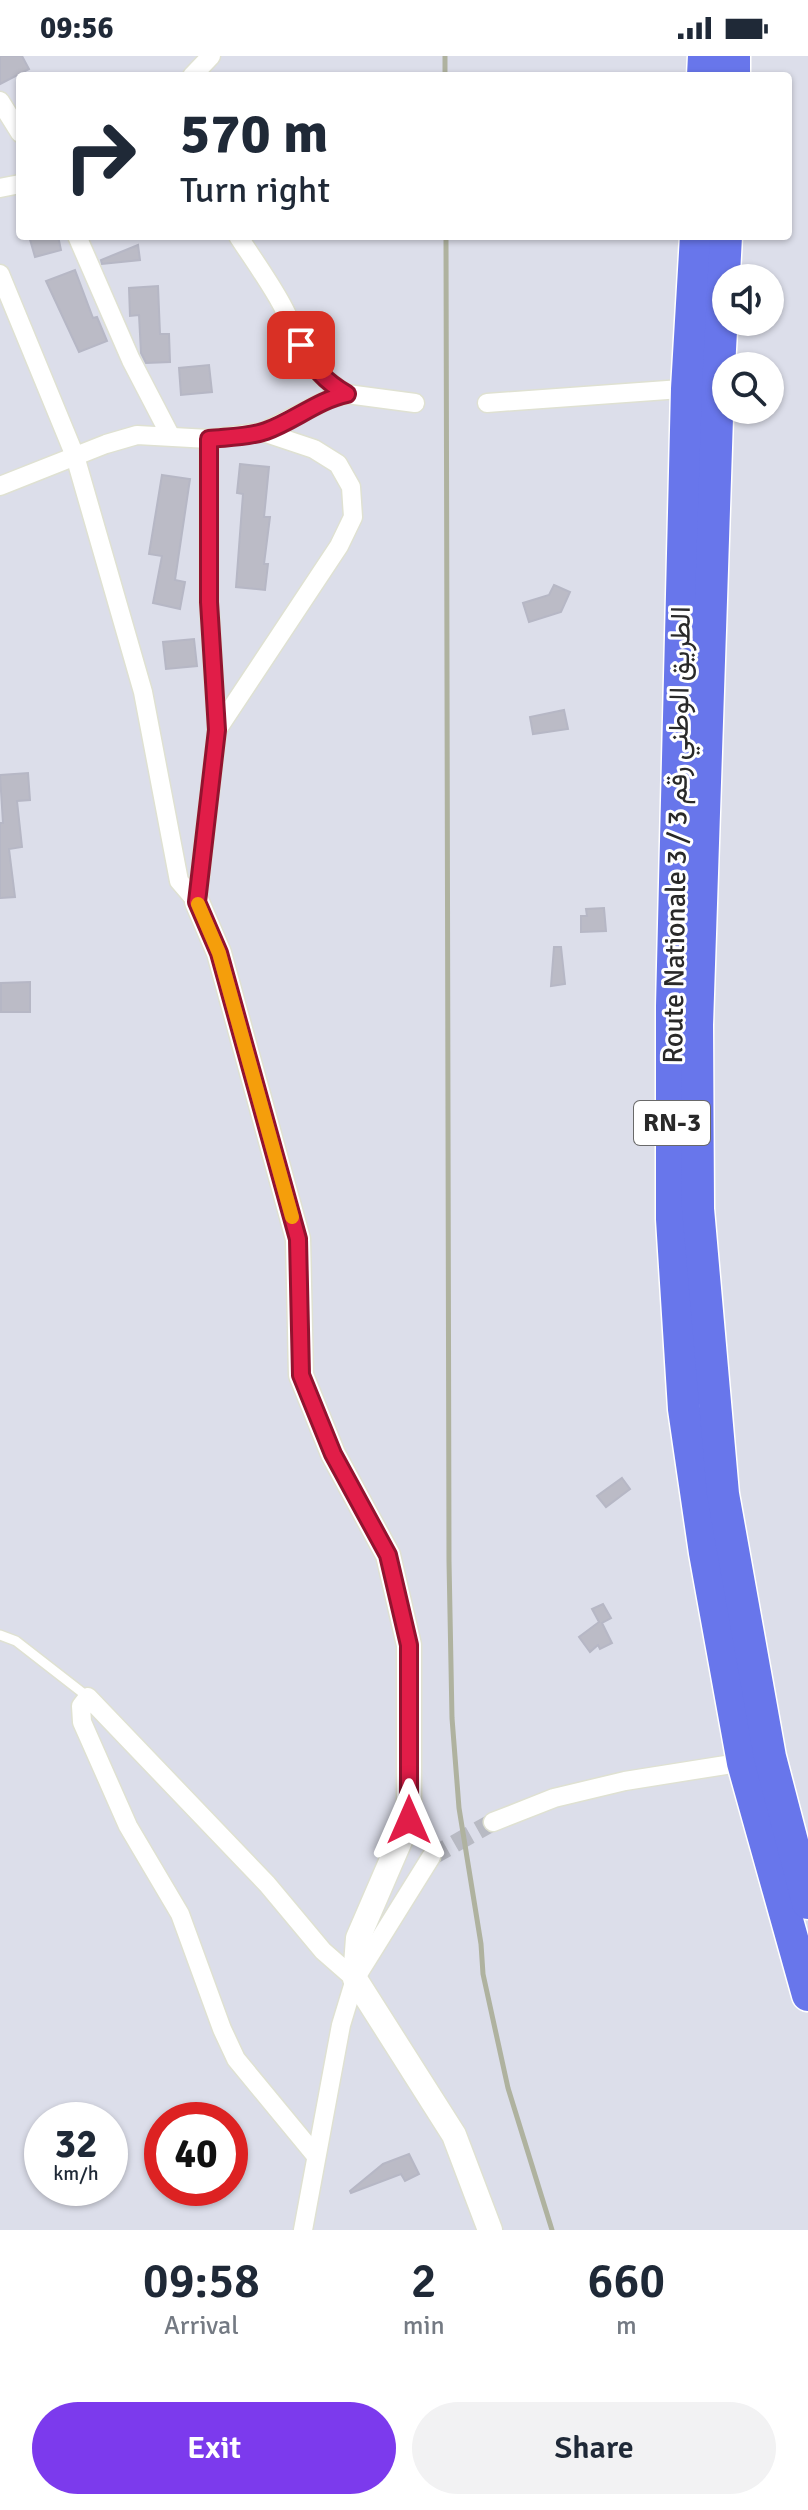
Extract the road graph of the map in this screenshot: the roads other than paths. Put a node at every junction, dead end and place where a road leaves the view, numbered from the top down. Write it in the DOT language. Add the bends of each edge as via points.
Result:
graph roads {
  1 [pos="211,56"];
  2 [pos="196,72"];
  3 [pos="0,101"];
  4 [pos="16,127"];
  5 [pos="79,240"];
  6 [pos="241,240"];
  7 [pos="696,240"];
  8 [pos="725,240"];
  9 [pos="0,274"];
  10 [pos="702,388"];
  11 [pos="347,394"];
  12 [pos="415,403"];
  13 [pos="487,403"];
  14 [pos="263,432"];
  15 [pos="170,435"];
  16 [pos="209,439"];
  17 [pos="75,456"];
  18 [pos="0,486"];
  19 [pos="217,730"];
  20 [pos="197,902"];
  21 [pos="0,1635"];
  22 [pos="88,1697"];
  23 [pos="756,1760"];
  24 [pos="493,1822"];
  25 [pos="431,1857"];
  26 [pos="808,1903"];
  27 [pos="355,1979"];
  28 [pos="808,1995"];
  29 [pos="316,2156"];
  30 [pos="303,2230"];
  31 [pos="490,2230"];
  1 -- 2 [label="street"];
  3 -- 4 [label="street"];
  5 -- 15 [label="street"];
  6 -- 11 [label="street" via="315,370"];
  7 -- 10 [label="highway, Route Nationale 3 / الطريق الوطني رقم 3 / RN-3"];
  8 -- 10 [label="highway, Route Nationale 3 / الطريق الوطني رقم 3 / RN-3"];
  9 -- 17 [label="street"];
  10 -- 13 [label="street"];
  10 -- 23 [label="highway, Route Nationale 3 / الطريق الوطني رقم 3 / RN-3" via="698,1209 723,1494"];
  11 -- 12 [label="street"];
  11 -- 14 [label="street"];
  14 -- 16 [label="street"];
  14 -- 19 [label="street" via="314,449 338,464 351,487 353,517"];
  15 -- 16 [label="street"];
  15 -- 17 [label="street" via="137,435"];
  16 -- 19 [label="street" via="209,602"];
  17 -- 18 [label="street"];
  17 -- 20 [label="street" via="143,692 179,881"];
  19 -- 20 [label="street"];
  20 -- 27 [label="street" via="219,953 298,1239 301,1375 333,1454 388,1555 409,1645 409,1820 358,1938"];
  21 -- 22 [label="lane" via="16,1641"];
  22 -- 27 [label="street"];
  22 -- 29 [label="street" via="81,1706 82,1722 128,1826 180,1914 236,2059"];
  23 -- 24 [label="street" via="611,1784 554,1798"];
  23 -- 26 [label="highway, Route Nationale 3 / الطريق الوطني رقم 3 / RN-3"];
  23 -- 28 [label="highway, Route Nationale 3 / الطريق الوطني رقم 3 / RN-3"];
  25 -- 27 [label="street"];
  27 -- 29 [label="street"];
  27 -- 31 [label="street" via="454,2135"];
  29 -- 30 [label="street"];
}
